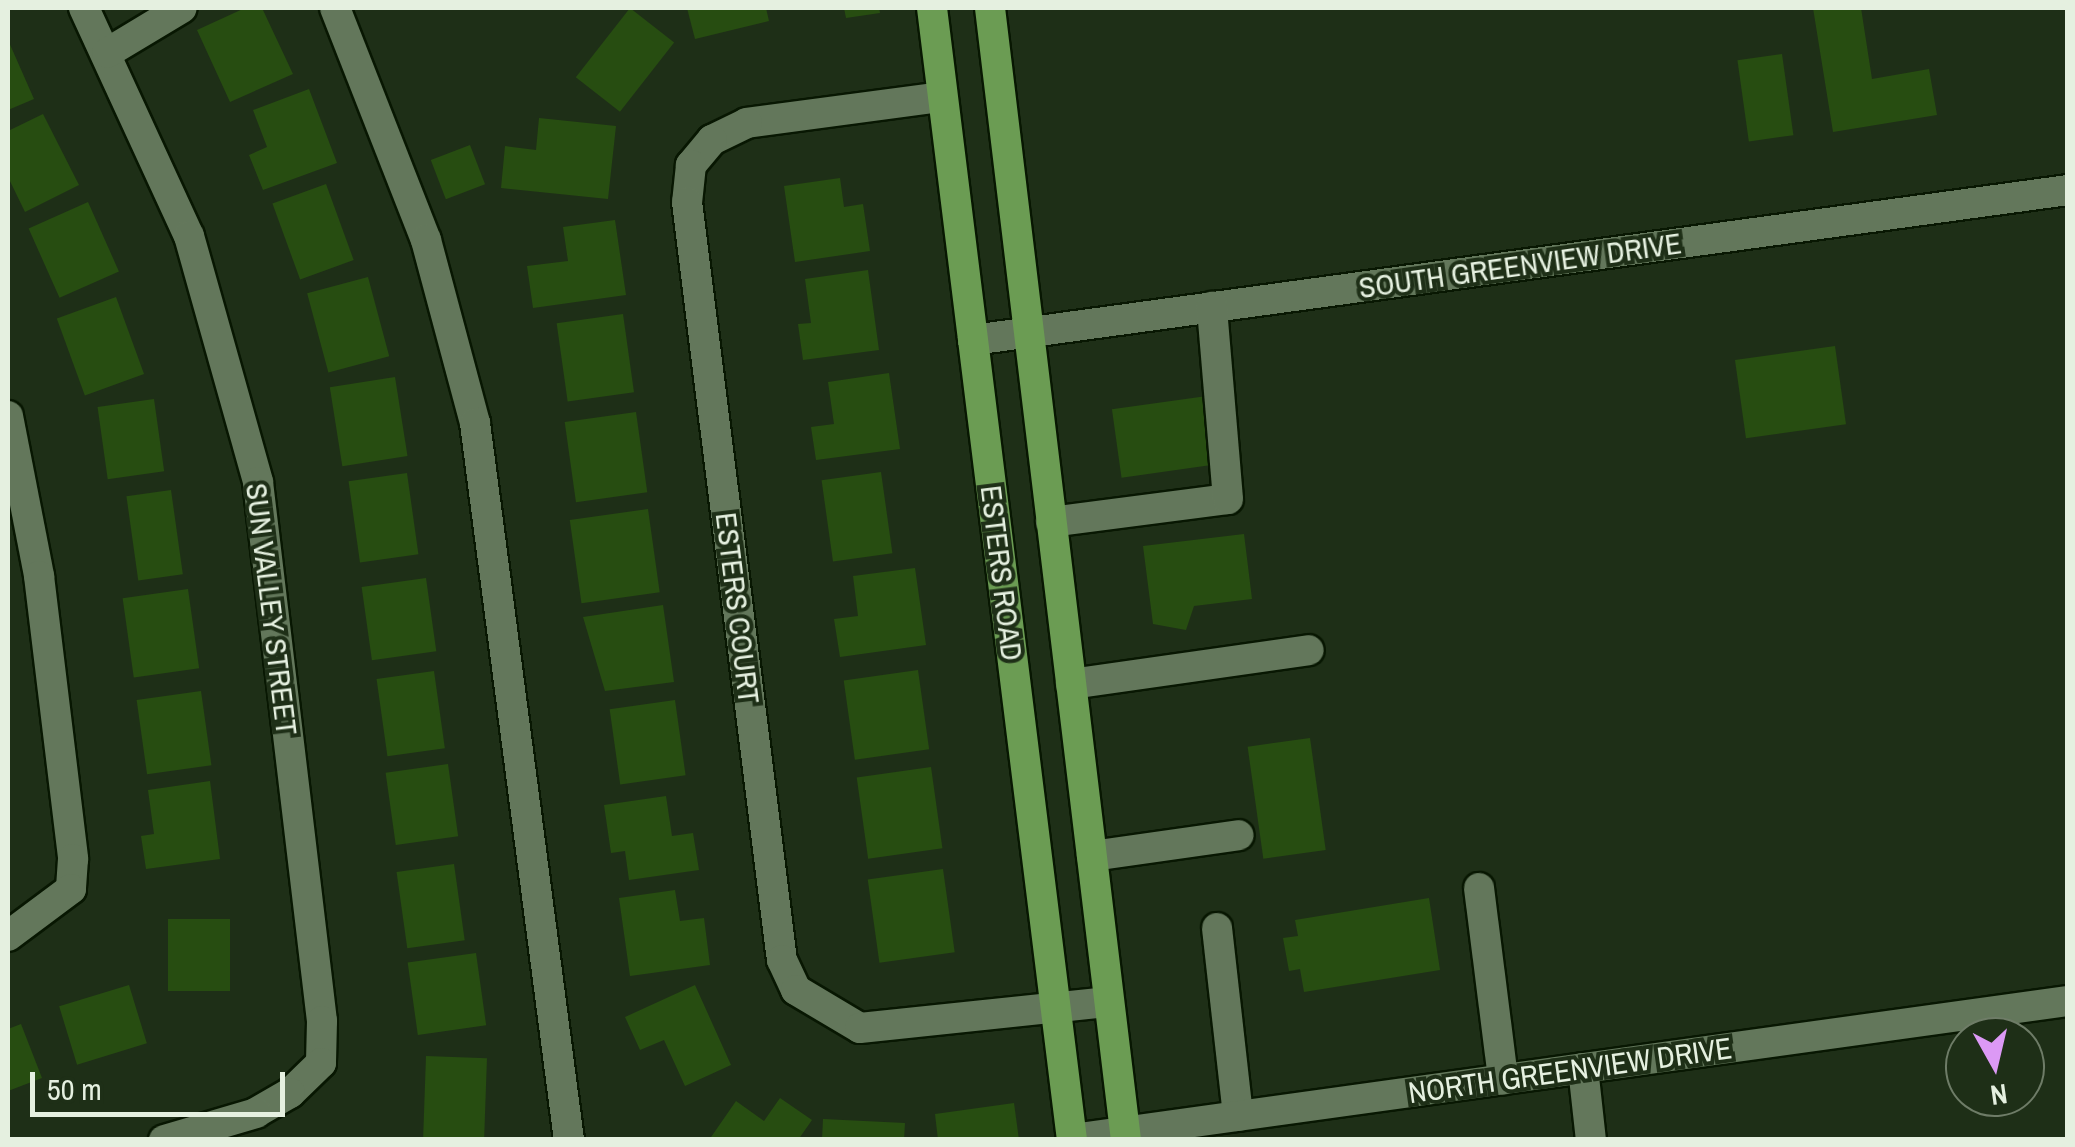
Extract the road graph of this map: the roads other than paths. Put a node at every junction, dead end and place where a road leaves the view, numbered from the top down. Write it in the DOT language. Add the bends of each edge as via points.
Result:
graph roads {
  1 [pos="84,8"];
  2 [pos="182,8"];
  3 [pos="335,8"];
  4 [pos="932,8"];
  5 [pos="990,8"];
  6 [pos="107,53"];
  7 [pos="941,97"];
  8 [pos="2068,190"];
  9 [pos="1212,308"];
  10 [pos="1029,333"];
  11 [pos="973,340"];
  12 [pos="8,416"];
  13 [pos="1051,522"];
  14 [pos="1309,650"];
  15 [pos="1071,684"];
  16 [pos="1239,835"];
  17 [pos="1092,856"];
  18 [pos="1479,888"];
  19 [pos="1217,928"];
  20 [pos="8,936"];
  21 [pos="2068,1001"];
  22 [pos="1109,1002"];
  23 [pos="1056,1011"];
  24 [pos="1584,1068"];
  25 [pos="1503,1079"];
  26 [pos="1238,1116"];
  27 [pos="1125,1136"];
  28 [pos="164,1140"];
  29 [pos="569,1140"];
  30 [pos="1072,1140"];
  31 [pos="1591,1140"];
  1 -- 6 [label="street, SUN VALLEY STREET"];
  2 -- 6 [label="street"];
  3 -- 29 [label="street" via="426,240 475,423"];
  4 -- 7 [label="main road, ESTERS ROAD"];
  5 -- 10 [label="main road, ESTERS ROAD"];
  6 -- 28 [label="street, SUN VALLEY STREET" via="189,236 258,482 322,1021 320,1062 290,1092 256,1114"];
  7 -- 11 [label="main road, ESTERS ROAD"];
  7 -- 23 [label="street, ESTERS COURT" via="747,124 712,140 691,165 687,202 780,941 796,990 860,1028"];
  8 -- 9 [label="street, SOUTH GREENVIEW DRIVE"];
  9 -- 10 [label="street, SOUTH GREENVIEW DRIVE"];
  9 -- 13 [label="street" via="1228,498"];
  10 -- 11 [label="street, SOUTH GREENVIEW DRIVE"];
  10 -- 13 [label="main road, ESTERS ROAD"];
  11 -- 23 [label="main road, ESTERS ROAD"];
  12 -- 20 [label="street" via="39,576 73,859 71,889"];
  13 -- 15 [label="main road, ESTERS ROAD"];
  14 -- 15 [label="street"];
  15 -- 17 [label="main road, ESTERS ROAD"];
  16 -- 17 [label="street"];
  17 -- 22 [label="main road, ESTERS ROAD"];
  18 -- 25 [label="street"];
  19 -- 26 [label="street"];
  21 -- 24 [label="street, NORTH GREENVIEW DRIVE"];
  22 -- 23 [label="street, ESTERS COURT"];
  22 -- 27 [label="main road, ESTERS ROAD"];
  23 -- 30 [label="main road, ESTERS ROAD"];
  24 -- 25 [label="street, NORTH GREENVIEW DRIVE"];
  24 -- 31 [label="street"];
  25 -- 26 [label="street, NORTH GREENVIEW DRIVE"];
  26 -- 27 [label="street, NORTH GREENVIEW DRIVE"];
  27 -- 30 [label="street, NORTH GREENVIEW DRIVE"];
}
